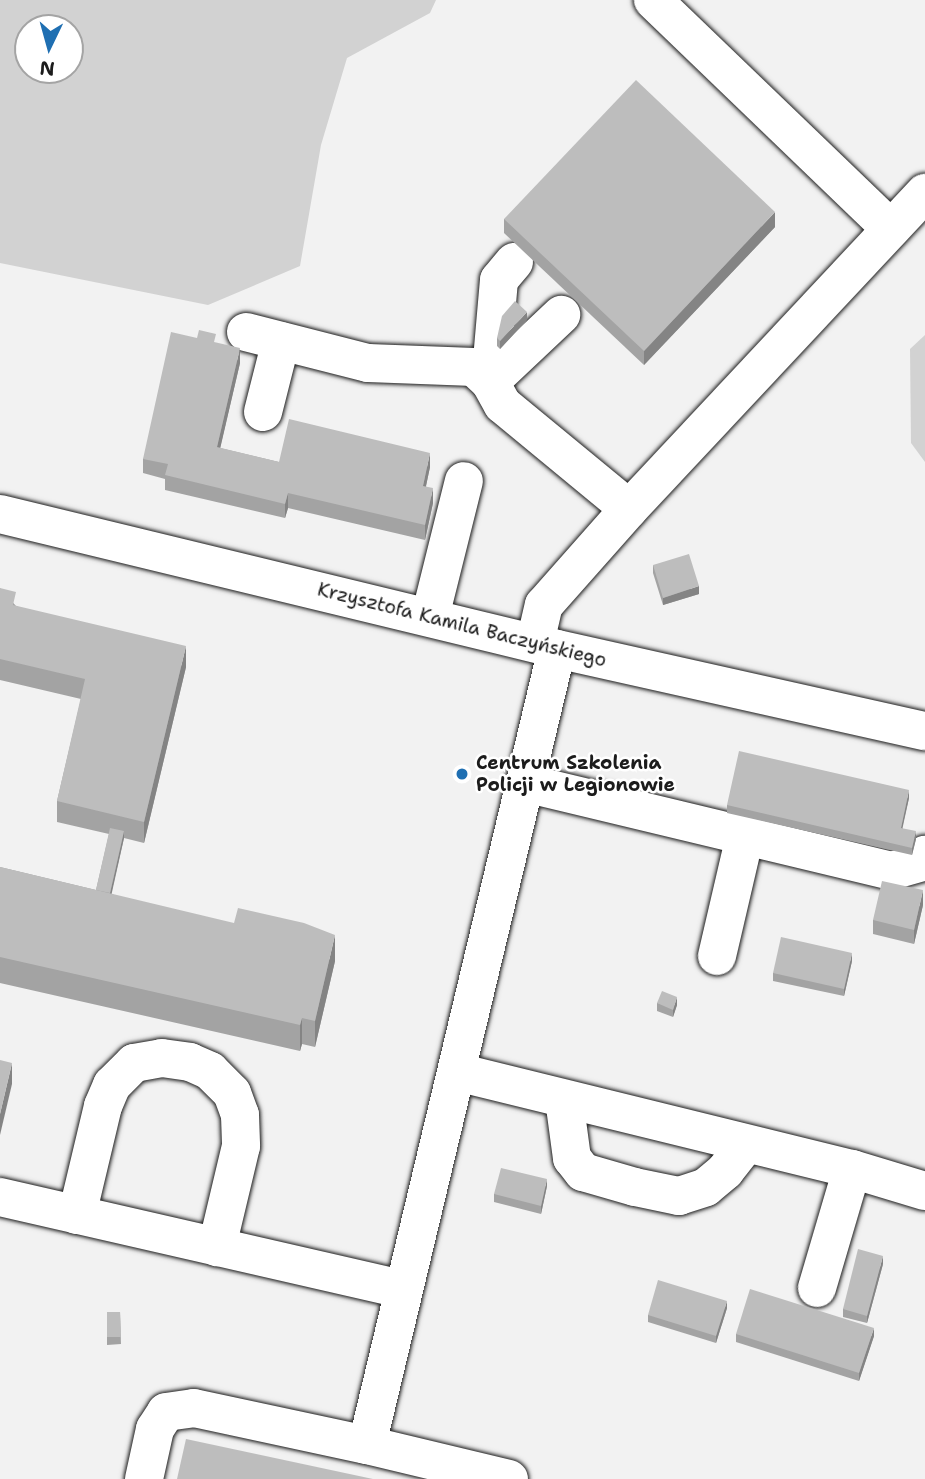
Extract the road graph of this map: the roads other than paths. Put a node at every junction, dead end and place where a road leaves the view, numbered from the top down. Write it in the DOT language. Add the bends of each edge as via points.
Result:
graph roads {
  1 [pos="653,0"];
  2 [pos="925,193"];
  3 [pos="891,229"];
  4 [pos="514,262"];
  5 [pos="561,315"];
  6 [pos="490,382"];
  7 [pos="263,412"];
  8 [pos="464,481"];
  9 [pos="629,509"];
  10 [pos="0,514"];
  11 [pos="430,617"];
  12 [pos="546,646"];
  13 [pos="925,732"];
  14 [pos="525,783"];
  15 [pos="745,836"];
  16 [pos="925,855"];
  17 [pos="717,956"];
  18 [pos="457,1072"];
  19 [pos="564,1099"];
  20 [pos="746,1144"];
  21 [pos="852,1169"];
  22 [pos="925,1191"];
  23 [pos="0,1197"];
  24 [pos="77,1215"];
  25 [pos="217,1247"];
  26 [pos="817,1288"];
  27 [pos="403,1289"];
  28 [pos="367,1445"];
  29 [pos="505,1478"];
  30 [pos="144,1479"];
  1 -- 3 [label="lane"];
  2 -- 3 [label="lane"];
  3 -- 9 [label="lane"];
  4 -- 6 [label="lane" via="499,280"];
  5 -- 6 [label="lane"];
  6 -- 7 [label="lane" via="474,367 368,363 263,336"];
  6 -- 9 [label="lane" via="503,405"];
  8 -- 11 [label="lane"];
  9 -- 12 [label="lane" via="544,605"];
  10 -- 11 [label="lane, Krzysztofa Kamila Baczyńskiego"];
  11 -- 12 [label="lane, Krzysztofa Kamila Baczyńskiego"];
  12 -- 13 [label="lane, Krzysztofa Kamila Baczyńskiego"];
  12 -- 14 [label="lane"];
  14 -- 15 [label="lane"];
  14 -- 18 [label="lane"];
  15 -- 16 [label="lane" via="891,871 922,862"];
  15 -- 17 [label="lane"];
  18 -- 19 [label="lane"];
  18 -- 27 [label="lane"];
  19 -- 20 [label="lane"];
  19 -- 20 [label="lane" via="572,1158 583,1171 635,1186 679,1196 706,1188"];
  20 -- 21 [label="lane"];
  21 -- 22 [label="lane"];
  21 -- 26 [label="lane"];
  23 -- 24 [label="lane"];
  24 -- 25 [label="lane"];
  24 -- 25 [label="lane" via="112,1085 134,1063 162,1058 190,1062 210,1070 232,1093 240,1115 241,1146"];
  25 -- 27 [label="lane"];
  27 -- 28 [label="lane"];
  28 -- 29 [label="lane"];
  28 -- 30 [label="lane" via="194,1408 166,1412 155,1429"];
}
